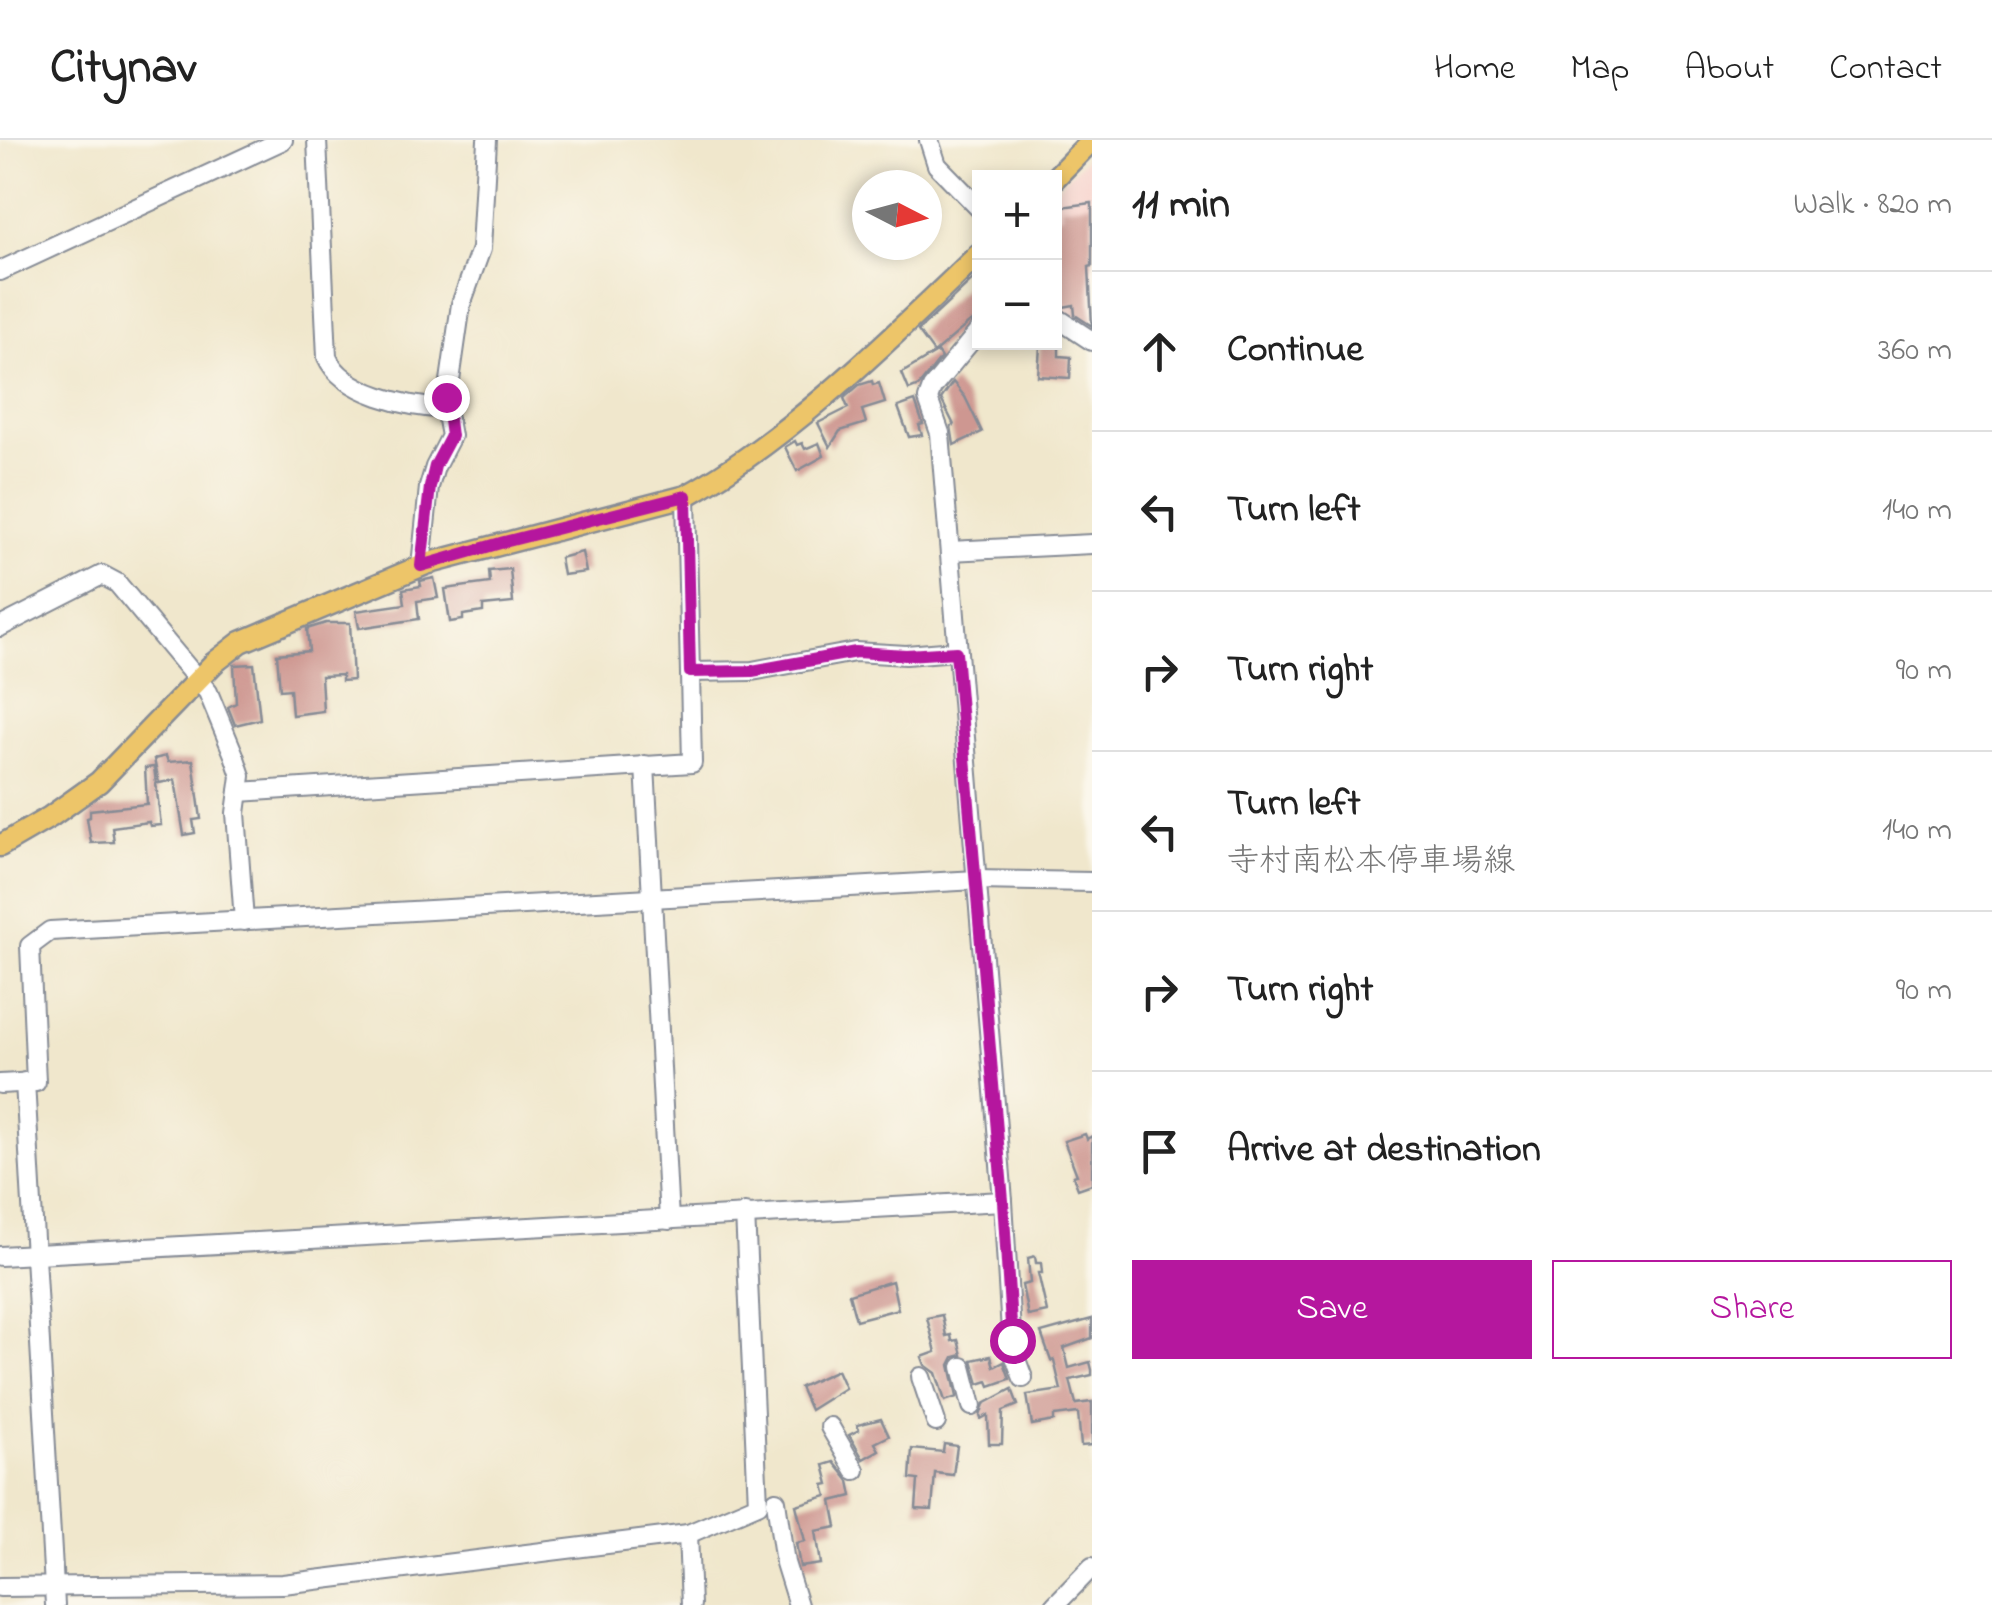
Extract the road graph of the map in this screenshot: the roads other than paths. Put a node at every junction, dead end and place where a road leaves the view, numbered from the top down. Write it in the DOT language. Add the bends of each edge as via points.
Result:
graph roads {
  1 [pos="284,140"];
  2 [pos="317,140"];
  3 [pos="488,140"];
  4 [pos="929,140"];
  5 [pos="1092,140"];
  6 [pos="241,149"];
  7 [pos="1062,171"];
  8 [pos="972,200"];
  9 [pos="974,260"];
  10 [pos="0,271"];
  11 [pos="1062,321"];
  12 [pos="972,340"];
  13 [pos="1092,341"];
  14 [pos="446,409"];
  15 [pos="686,496"];
  16 [pos="1092,544"];
  17 [pos="950,551"];
  18 [pos="421,566"];
  19 [pos="0,626"];
  20 [pos="956,652"];
  21 [pos="690,672"];
  22 [pos="196,682"];
  23 [pos="645,765"];
  24 [pos="239,792"];
  25 [pos="0,846"];
  26 [pos="977,880"];
  27 [pos="1092,882"];
  28 [pos="653,900"];
  29 [pos="244,921"];
  30 [pos="26,1082"];
  31 [pos="0,1084"];
  32 [pos="1003,1201"];
  33 [pos="745,1213"];
  34 [pos="669,1220"];
  35 [pos="33,1254"];
  36 [pos="0,1256"];
  37 [pos="962,1367"];
  38 [pos="920,1378"];
  39 [pos="1022,1378"];
  40 [pos="972,1406"];
  41 [pos="936,1422"];
  42 [pos="830,1427"];
  43 [pos="855,1470"];
  44 [pos="776,1501"];
  45 [pos="688,1534"];
  46 [pos="1092,1566"];
  47 [pos="0,1588"];
  48 [pos="54,1596"];
  49 [pos="692,1605"];
  50 [pos="798,1605"];
  51 [pos="1055,1605"];
  1 -- 6 [label="street"];
  2 -- 14 [label="street" via="326,357 332,370 365,390"];
  3 -- 14 [label="street" via="481,249 460,304"];
  4 -- 8 [label="street" via="938,165"];
  5 -- 7 [label="main road"];
  6 -- 10 [label="street"];
  9 -- 15 [label="main road" via="857,368"];
  11 -- 13 [label="street"];
  12 -- 17 [label="street" via="928,399 940,433"];
  14 -- 18 [label="street" via="451,436 430,487"];
  15 -- 18 [label="main road"];
  15 -- 21 [label="street"];
  16 -- 17 [label="street"];
  17 -- 20 [label="street"];
  18 -- 22 [label="main road" via="241,642"];
  19 -- 22 [label="street" via="102,575 117,583"];
  20 -- 21 [label="street" via="856,652 752,671"];
  20 -- 26 [label="street"];
  21 -- 23 [label="street" via="692,763"];
  22 -- 24 [label="street" via="208,692 234,755"];
  22 -- 25 [label="main road" via="98,782"];
  23 -- 24 [label="street"];
  23 -- 28 [label="street"];
  24 -- 29 [label="street"];
  26 -- 27 [label="street"];
  26 -- 28 [label="street"];
  26 -- 32 [label="street"];
  28 -- 29 [label="street"];
  28 -- 34 [label="street"];
  29 -- 30 [label="street" via="50,930 30,946 36,1082"];
  30 -- 31 [label="street"];
  30 -- 35 [label="street"];
  32 -- 33 [label="street"];
  32 -- 39 [label="street" via="1012,1349"];
  33 -- 34 [label="street"];
  33 -- 45 [label="street" via="758,1504"];
  34 -- 35 [label="street"];
  35 -- 36 [label="street"];
  35 -- 48 [label="street"];
  37 -- 40 [label="street"];
  38 -- 41 [label="street"];
  42 -- 43 [label="street"];
  44 -- 50 [label="street"];
  45 -- 48 [label="street" via="283,1584"];
  45 -- 49 [label="street"];
  46 -- 51 [label="street"];
  47 -- 48 [label="street"];
}
